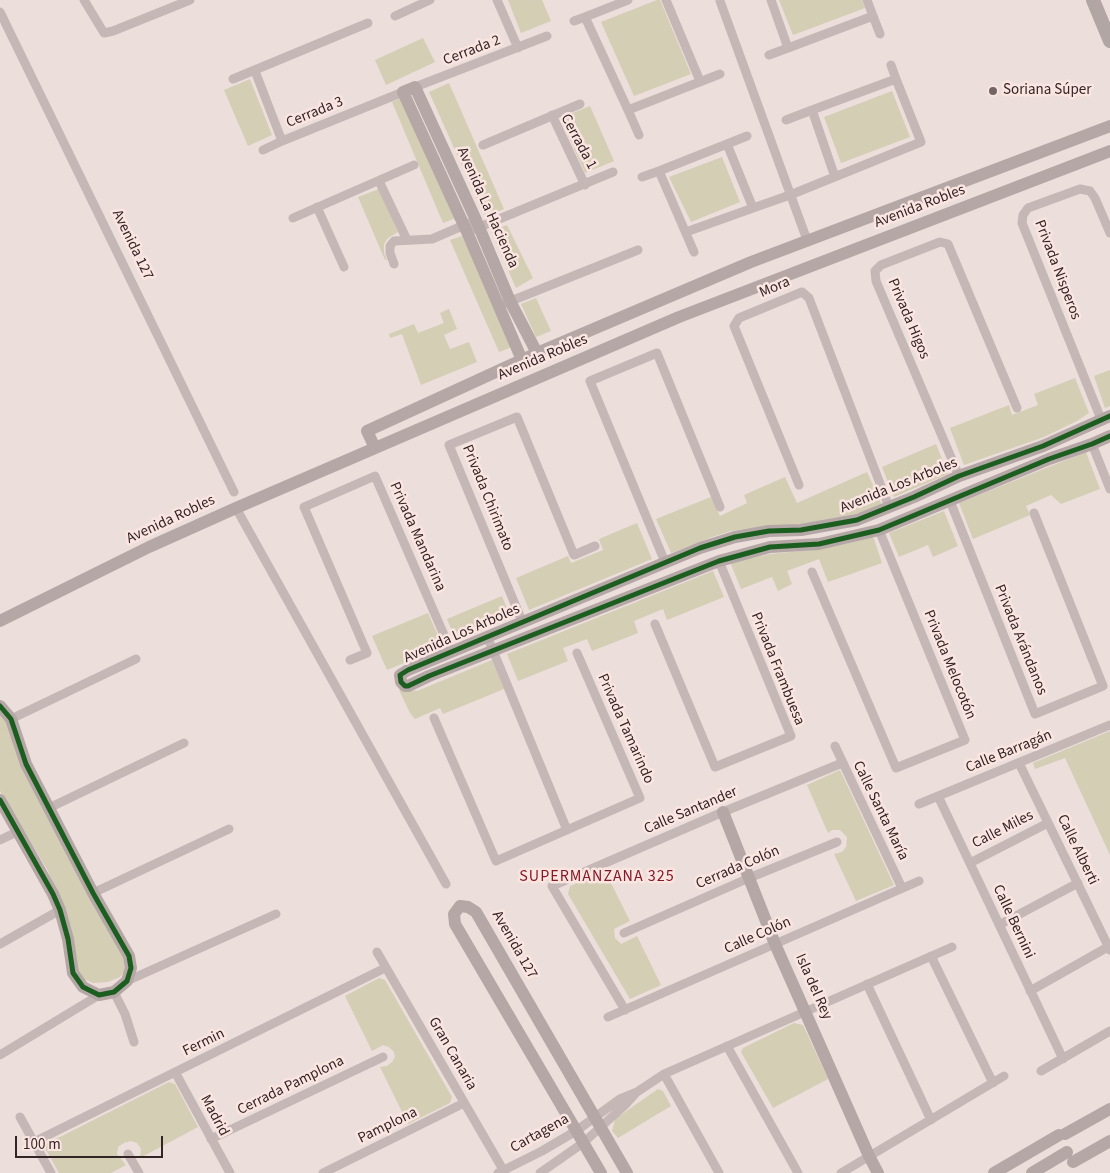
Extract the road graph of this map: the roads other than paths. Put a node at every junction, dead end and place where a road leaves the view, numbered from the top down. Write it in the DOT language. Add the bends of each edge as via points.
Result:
graph roads {
  1 [pos="84,0"];
  2 [pos="190,0"];
  3 [pos="430,0"];
  4 [pos="496,0"];
  5 [pos="628,0"];
  6 [pos="666,0"];
  7 [pos="721,0"];
  8 [pos="771,0"];
  9 [pos="867,0"];
  10 [pos="1093,0"];
  11 [pos="0,12"];
  12 [pos="395,16"];
  13 [pos="873,16"];
  14 [pos="585,17"];
  15 [pos="574,21"];
  16 [pos="1106,21"];
  17 [pos="368,23"];
  18 [pos="880,34"];
  19 [pos="547,36"];
  20 [pos="1110,41"];
  21 [pos="518,48"];
  22 [pos="788,48"];
  23 [pos="769,55"];
  24 [pos="891,66"];
  25 [pos="255,71"];
  26 [pos="720,74"];
  27 [pos="233,79"];
  28 [pos="896,79"];
  29 [pos="700,82"];
  30 [pos="416,87"];
  31 [pos="403,92"];
  32 [pos="580,104"];
  33 [pos="628,110"];
  34 [pos="812,110"];
  35 [pos="552,115"];
  36 [pos="786,120"];
  37 [pos="1110,126"];
  38 [pos="639,135"];
  39 [pos="747,136"];
  40 [pos="282,140"];
  41 [pos="727,144"];
  42 [pos="483,145"];
  43 [pos="263,150"];
  44 [pos="1110,151"];
  45 [pos="414,166"];
  46 [pos="659,171"];
  47 [pos="613,172"];
  48 [pos="835,177"];
  49 [pos="642,178"];
  50 [pos="379,181"];
  51 [pos="585,185"];
  52 [pos="790,195"];
  53 [pos="317,207"];
  54 [pos="753,208"];
  55 [pos="293,218"];
  56 [pos="472,226"];
  57 [pos="686,232"];
  58 [pos="1110,233"];
  59 [pos="407,240"];
  60 [pos="808,240"];
  61 [pos="638,250"];
  62 [pos="694,252"];
  63 [pos="394,264"];
  64 [pos="344,267"];
  65 [pos="505,304"];
  66 [pos="537,353"];
  67 [pos="522,360"];
  68 [pos="1017,408"];
  69 [pos="1106,418"];
  70 [pos="1110,436"];
  71 [pos="1092,444"];
  72 [pos="1043,446"];
  73 [pos="375,448"];
  74 [pos="1049,458"];
  75 [pos="959,476"];
  76 [pos="799,485"];
  77 [pos="1110,488"];
  78 [pos="234,492"];
  79 [pos="914,497"];
  80 [pos="950,501"];
  81 [pos="720,507"];
  82 [pos="889,507"];
  83 [pos="236,508"];
  84 [pos="920,512"];
  85 [pos="1034,513"];
  86 [pos="879,530"];
  87 [pos="769,531"];
  88 [pos="595,546"];
  89 [pos="770,548"];
  90 [pos="719,561"];
  91 [pos="665,562"];
  92 [pos="812,572"];
  93 [pos="624,580"];
  94 [pos="629,596"];
  95 [pos="0,621"];
  96 [pos="522,621"];
  97 [pos="655,624"];
  98 [pos="487,636"];
  99 [pos="451,650"];
  100 [pos="493,652"];
  101 [pos="577,653"];
  102 [pos="136,660"];
  103 [pos="350,660"];
  104 [pos="0,706"];
  105 [pos="434,718"];
  106 [pos="11,719"];
  107 [pos="1110,726"];
  108 [pos="184,743"];
  109 [pos="835,746"];
  110 [pos="1019,762"];
  111 [pos="842,763"];
  112 [pos="938,796"];
  113 [pos="0,800"];
  114 [pos="919,804"];
  115 [pos="49,808"];
  116 [pos="723,812"];
  117 [pos="1048,823"];
  118 [pos="229,829"];
  119 [pos="567,830"];
  120 [pos="19,831"];
  121 [pos="0,840"];
  122 [pos="836,842"];
  123 [pos="970,863"];
  124 [pos="749,878"];
  125 [pos="919,881"];
  126 [pos="1078,883"];
  127 [pos="446,884"];
  128 [pos="902,888"];
  129 [pos="93,893"];
  130 [pos="60,910"];
  131 [pos="276,914"];
  132 [pos="999,925"];
  133 [pos="624,933"];
  134 [pos="0,944"];
  135 [pos="775,944"];
  136 [pos="952,947"];
  137 [pos="1109,949"];
  138 [pos="376,952"];
  139 [pos="931,956"];
  140 [pos="385,968"];
  141 [pos="127,981"];
  142 [pos="868,984"];
  143 [pos="1030,990"];
  144 [pos="114,992"];
  145 [pos="100,995"];
  146 [pos="625,1010"];
  147 [pos="806,1012"];
  148 [pos="608,1017"];
  149 [pos="1110,1031"];
  150 [pos="134,1042"];
  151 [pos="727,1046"];
  152 [pos="0,1055"];
  153 [pos="383,1057"];
  154 [pos="1063,1059"];
  155 [pos="1041,1071"];
  156 [pos="175,1072"];
  157 [pos="664,1074"];
  158 [pos="1004,1076"];
  159 [pos="993,1083"];
  160 [pos="464,1103"];
  161 [pos="1110,1109"];
  162 [pos="20,1117"];
  163 [pos="931,1120"];
  164 [pos="598,1123"];
  165 [pos="576,1131"];
  166 [pos="211,1139"];
  167 [pos="1110,1141"];
  168 [pos="34,1142"];
  169 [pos="583,1143"];
  170 [pos="128,1154"];
  171 [pos="869,1156"];
  172 [pos="1009,1169"];
  173 [pos="502,1172"];
  174 [pos="51,1173"];
  175 [pos="139,1173"];
  176 [pos="230,1173"];
  177 [pos="323,1173"];
  178 [pos="540,1173"];
  179 [pos="601,1173"];
  180 [pos="627,1173"];
  181 [pos="719,1173"];
  182 [pos="798,1173"];
  183 [pos="841,1173"];
  184 [pos="878,1173"];
  185 [pos="994,1173"];
  186 [pos="1032,1173"];
  1 -- 2 [label="street" via="104,33"];
  3 -- 12 [label="street"];
  4 -- 21 [label="street, Cerrada 2"];
  5 -- 14 [label="street"];
  6 -- 29 [label="street"];
  7 -- 52 [label="street"];
  8 -- 22 [label="street"];
  9 -- 13 [label="street"];
  10 -- 16 [label="main road"];
  11 -- 78 [label="street, Avenida 127"];
  13 -- 18 [label="street"];
  13 -- 22 [label="street"];
  14 -- 15 [label="street"];
  14 -- 33 [label="street"];
  16 -- 20 [label="main road"];
  17 -- 25 [label="street"];
  19 -- 21 [label="street"];
  21 -- 30 [label="street, Cerrada 2"];
  22 -- 23 [label="street"];
  24 -- 28 [label="street"];
  25 -- 27 [label="street"];
  25 -- 40 [label="street, Cerrada 3"];
  26 -- 29 [label="street"];
  28 -- 34 [label="street"];
  28 -- 48 [label="street" via="922,142"];
  29 -- 33 [label="street"];
  30 -- 31 [label="street"];
  30 -- 56 [label="street, Avenida La Hacienda"];
  31 -- 40 [label="street, Cerrada 3"];
  31 -- 56 [label="street"];
  32 -- 35 [label="street"];
  33 -- 38 [label="street"];
  34 -- 36 [label="street"];
  34 -- 48 [label="street"];
  35 -- 42 [label="street, Cerrada 1"];
  35 -- 51 [label="street, Cerrada 1"];
  37 -- 60 [label="street, Avenida Robles"];
  39 -- 41 [label="street"];
  40 -- 43 [label="street"];
  41 -- 46 [label="street"];
  41 -- 54 [label="street"];
  44 -- 73 [label="street, Avenida Robles" via="679,317"];
  45 -- 50 [label="street"];
  46 -- 49 [label="street"];
  46 -- 57 [label="street"];
  47 -- 51 [label="street"];
  48 -- 52 [label="street"];
  50 -- 53 [label="street"];
  50 -- 59 [label="street"];
  51 -- 56 [label="street, Cerrada 1"];
  52 -- 54 [label="street"];
  52 -- 60 [label="street"];
  53 -- 55 [label="street"];
  53 -- 64 [label="street"];
  54 -- 57 [label="street"];
  56 -- 59 [label="street, Cerrada 1" via="432,239"];
  56 -- 65 [label="street, Avenida La Hacienda"];
  57 -- 62 [label="street"];
  58 -- 69 [label="street, Privada Nisperos" via="1090,191 1080,189 1071,192 1028,208 1023,215 1022,223"];
  59 -- 63 [label="street" via="394,241 390,246"];
  60 -- 66 [label="street, Avenida Robles"];
  61 -- 65 [label="street"];
  65 -- 66 [label="street, Avenida La Hacienda"];
  65 -- 67 [label="street"];
  66 -- 67 [label="street, Avenida Robles"];
  67 -- 73 [label="street, Avenida Robles" via="367,431"];
  68 -- 75 [label="street, Privada Higos" via="948,244 940,242 881,265 875,271 876,281"];
  69 -- 72 [label="street, Avenida Los Arboles"];
  70 -- 71 [label="street, Avenida Los Arboles"];
  71 -- 74 [label="street, Avenida Los Arboles"];
  71 -- 77 [label="street"];
  72 -- 74 [label="street"];
  72 -- 75 [label="street, Avenida Los Arboles"];
  73 -- 83 [label="street, Avenida Robles"];
  74 -- 80 [label="street, Avenida Los Arboles"];
  75 -- 79 [label="street, Avenida Los Arboles"];
  76 -- 82 [label="street, Mora" via="734,326 739,318 802,292 809,298"];
  79 -- 82 [label="street, Avenida Los Arboles"];
  79 -- 84 [label="street"];
  80 -- 84 [label="street, Avenida Los Arboles"];
  80 -- 85 [label="street, Privada Arándanos" via="1035,714 1104,686"];
  81 -- 91 [label="street" via="657,353 590,381"];
  82 -- 87 [label="street, Avenida Los Arboles" via="857,520 827,527"];
  83 -- 95 [label="street, Avenida Robles"];
  83 -- 127 [label="street"];
  84 -- 86 [label="street, Avenida Los Arboles"];
  86 -- 89 [label="street, Avenida Los Arboles" via="819,544"];
  86 -- 92 [label="street, Privada Melocotón" via="965,740 896,768"];
  87 -- 89 [label="street"];
  87 -- 91 [label="street, Avenida Los Arboles" via="735,536"];
  88 -- 96 [label="street, Privada Chirimato" via="574,555 517,417 449,445"];
  89 -- 90 [label="street, Avenida Los Arboles"];
  90 -- 94 [label="street, Avenida Los Arboles"];
  90 -- 97 [label="street, Privada Frambuesa" via="791,736 716,767"];
  91 -- 93 [label="street, Avenida Los Arboles"];
  93 -- 94 [label="street"];
  93 -- 96 [label="street, Avenida Los Arboles"];
  94 -- 100 [label="street, Avenida Los Arboles"];
  96 -- 98 [label="street, Avenida Los Arboles"];
  98 -- 99 [label="street, Avenida Los Arboles"];
  98 -- 100 [label="street"];
  99 -- 100 [label="street, Avenida Los Arboles" via="400,675 401,682 408,686"];
  99 -- 103 [label="street, Privada Mandarina" via="375,476 304,507 367,653"];
  100 -- 119 [label="street"];
  101 -- 119 [label="street, Privada Tamarindo" via="640,798"];
  102 -- 106 [label="street"];
  104 -- 106 [label="street"];
  105 -- 119 [label="street, Privada Tamarindo" via="496,861"];
  106 -- 115 [label="street" via="26,764"];
  107 -- 110 [label="street, Calle Barragán"];
  108 -- 115 [label="street"];
  109 -- 111 [label="street, Calle Santa María"];
  110 -- 112 [label="street, Calle Barragán"];
  110 -- 117 [label="street, Calle Alberti"];
  111 -- 116 [label="street, Calle Santander"];
  111 -- 128 [label="street, Calle Santa María"];
  112 -- 114 [label="street, Calle Barragán"];
  112 -- 123 [label="street, Calle Bernini"];
  113 -- 120 [label="street"];
  115 -- 129 [label="street"];
  116 -- 124 [label="street, Isla del Rey"];
  116 -- 146 [label="street, Calle Santander" via="552,886"];
  117 -- 123 [label="street, Calle Miles"];
  117 -- 126 [label="street, Calle Alberti"];
  118 -- 129 [label="street"];
  120 -- 121 [label="street"];
  120 -- 130 [label="street"];
  122 -- 124 [label="street, Cerrada Colón"];
  123 -- 132 [label="street, Calle Bernini"];
  124 -- 133 [label="street, Cerrada Colón"];
  124 -- 135 [label="street, Isla del Rey"];
  125 -- 128 [label="street, Calle Colón"];
  126 -- 132 [label="street"];
  126 -- 137 [label="street, Calle Alberti"];
  128 -- 135 [label="street, Calle Colón"];
  129 -- 141 [label="street" via="129,956 131,968"];
  130 -- 134 [label="street"];
  130 -- 145 [label="street" via="73,972 83,987"];
  131 -- 141 [label="street"];
  132 -- 143 [label="street, Calle Bernini"];
  135 -- 146 [label="street, Calle Colón"];
  135 -- 147 [label="street, Isla del Rey"];
  136 -- 139 [label="street"];
  137 -- 143 [label="street"];
  138 -- 140 [label="street, Gran Canaria"];
  139 -- 142 [label="street"];
  139 -- 159 [label="street"];
  140 -- 156 [label="street, Fermin"];
  140 -- 160 [label="street, Gran Canaria"];
  141 -- 144 [label="street"];
  142 -- 147 [label="street"];
  142 -- 163 [label="street"];
  143 -- 154 [label="street, Calle Bernini"];
  144 -- 145 [label="street"];
  144 -- 150 [label="street"];
  145 -- 152 [label="street"];
  146 -- 148 [label="street, Calle Colón"];
  147 -- 151 [label="street"];
  147 -- 171 [label="street, Isla del Rey"];
  149 -- 154 [label="street"];
  151 -- 157 [label="street"];
  151 -- 182 [label="street"];
  153 -- 166 [label="street, Cerrada Pamplona"];
  154 -- 155 [label="street"];
  156 -- 166 [label="street, Madrid"];
  156 -- 168 [label="street, Fermin"];
  157 -- 164 [label="street"];
  157 -- 181 [label="street"];
  158 -- 159 [label="street"];
  159 -- 163 [label="street"];
  160 -- 173 [label="street, Gran Canaria"];
  160 -- 177 [label="street, Pamplona"];
  161 -- 172 [label="street"];
  162 -- 168 [label="street"];
  163 -- 171 [label="street"];
  164 -- 165 [label="street, Cartagena"];
  164 -- 165 [label="street, Avenida 127" via="476,912 460,906 454,914 455,924"];
  164 -- 169 [label="street, Cartagena"];
  164 -- 180 [label="street, Avenida 127"];
  165 -- 169 [label="street, Avenida 127"];
  165 -- 173 [label="street, Cartagena"];
  166 -- 176 [label="street, Madrid"];
  167 -- 186 [label="street"];
  168 -- 174 [label="street"];
  169 -- 178 [label="street, Cartagena"];
  169 -- 179 [label="street, Avenida 127"];
  170 -- 175 [label="street"];
  171 -- 183 [label="street"];
  171 -- 184 [label="street, Isla del Rey"];
  172 -- 185 [label="street"];
}
